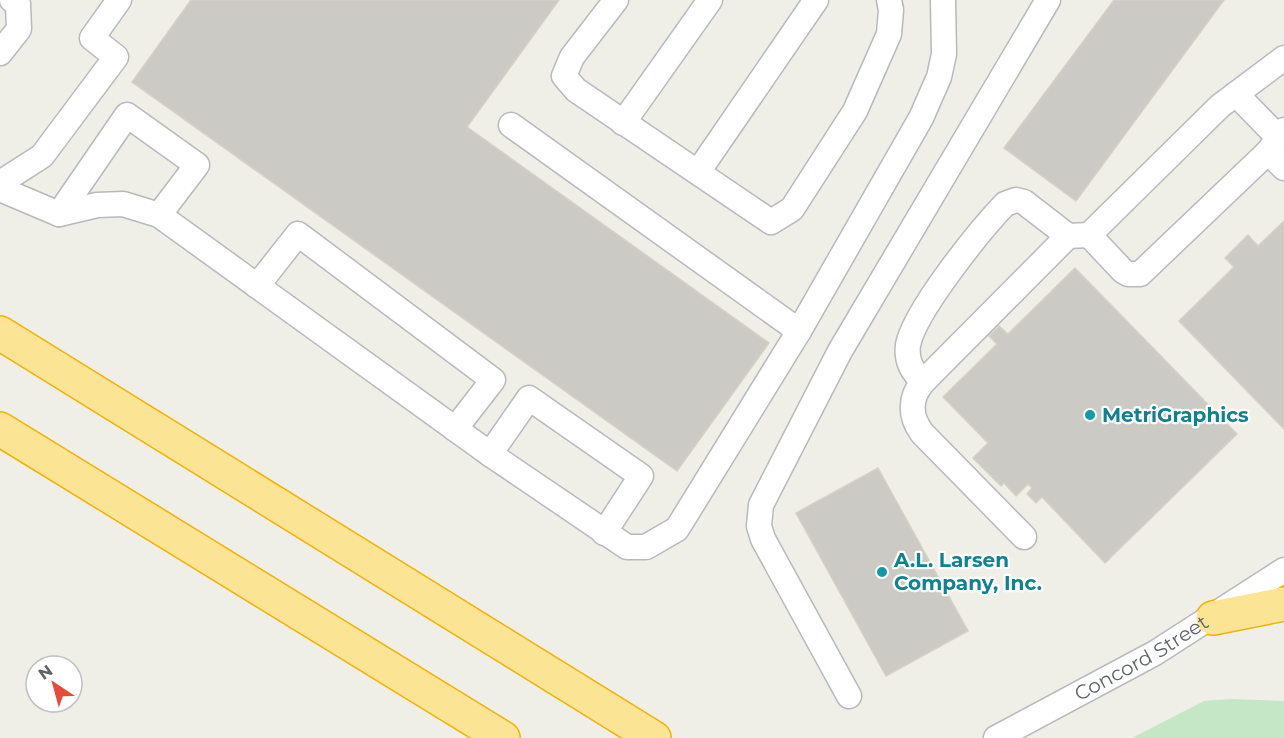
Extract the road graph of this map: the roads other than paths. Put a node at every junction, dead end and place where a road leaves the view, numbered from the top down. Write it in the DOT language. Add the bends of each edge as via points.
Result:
graph roads {
  1 [pos="12,0"];
  2 [pos="119,0"];
  3 [pos="616,0"];
  4 [pos="710,0"];
  5 [pos="816,0"];
  6 [pos="889,0"];
  7 [pos="943,0"];
  8 [pos="1048,0"];
  9 [pos="0,53"];
  10 [pos="1284,58"];
  11 [pos="1236,94"];
  12 [pos="624,123"];
  13 [pos="511,126"];
  14 [pos="1279,147"];
  15 [pos="698,172"];
  16 [pos="0,183"];
  17 [pos="0,189"];
  18 [pos="59,214"];
  19 [pos="159,215"];
  20 [pos="1078,236"];
  21 [pos="257,286"];
  22 [pos="799,331"];
  23 [pos="0,333"];
  24 [pos="922,382"];
  25 [pos="0,429"];
  26 [pos="455,429"];
  27 [pos="490,454"];
  28 [pos="604,532"];
  29 [pos="1024,537"];
  30 [pos="1284,570"];
  31 [pos="1284,604"];
  32 [pos="1213,618"];
  33 [pos="849,696"];
  34 [pos="503,738"];
  35 [pos="654,738"];
  36 [pos="996,738"];
  1 -- 9 [label="street" via="18,4 19,29"];
  2 -- 16 [label="street" via="92,38 116,57 42,156"];
  3 -- 12 [label="street" via="572,57 564,76 576,90"];
  4 -- 12 [label="street"];
  5 -- 15 [label="street"];
  6 -- 15 [label="street" via="889,34 855,111 792,209 771,222"];
  7 -- 22 [label="street" via="944,54 930,98"];
  8 -- 33 [label="street" via="845,342 761,505 759,526 763,539"];
  10 -- 11 [label="street"];
  11 -- 14 [label="street"];
  11 -- 20 [label="street"];
  12 -- 15 [label="street"];
  13 -- 22 [label="street"];
  14 -- 20 [label="street" via="1140,274 1123,271"];
  17 -- 18 [label="street"];
  18 -- 19 [label="street" via="97,205 123,204"];
  18 -- 19 [label="street" via="127,115 197,165"];
  19 -- 21 [label="street"];
  20 -- 24 [label="street"];
  20 -- 24 [label="street" via="1024,202 1005,204 937,291 913,332 908,360"];
  21 -- 26 [label="street"];
  21 -- 26 [label="street" via="298,234 493,380"];
  22 -- 28 [label="street" via="677,530 646,547 627,547"];
  23 -- 35 [label="highway"];
  24 -- 29 [label="street" via="913,400 918,427"];
  25 -- 34 [label="highway"];
  26 -- 27 [label="street"];
  27 -- 28 [label="street"];
  27 -- 28 [label="street" via="529,398 641,476"];
  30 -- 32 [label="street, Concord Street"];
  31 -- 32 [label="highway"];
  32 -- 36 [label="street, Concord Street"];
}
